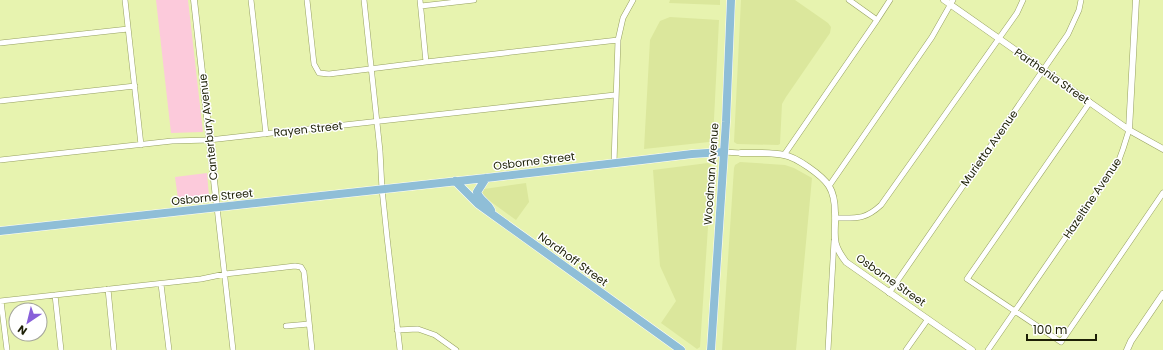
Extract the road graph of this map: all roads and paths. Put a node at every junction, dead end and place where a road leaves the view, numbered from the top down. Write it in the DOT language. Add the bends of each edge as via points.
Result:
graph roads {
  1 [pos="125,0"];
  2 [pos="194,0"];
  3 [pos="251,0"];
  4 [pos="307,0"];
  5 [pos="364,0"];
  6 [pos="474,0"];
  7 [pos="633,0"];
  8 [pos="732,0"];
  9 [pos="849,0"];
  10 [pos="890,0"];
  11 [pos="944,0"];
  12 [pos="1023,0"];
  13 [pos="1081,0"];
  14 [pos="1136,0"];
  15 [pos="951,2"];
  16 [pos="420,3"];
  17 [pos="877,20"];
  18 [pos="128,28"];
  19 [pos="999,39"];
  20 [pos="618,40"];
  21 [pos="0,43"];
  22 [pos="426,62"];
  23 [pos="372,69"];
  24 [pos="1044,70"];
  25 [pos="135,86"];
  26 [pos="615,95"];
  27 [pos="0,101"];
  28 [pos="1090,102"];
  29 [pos="377,122"];
  30 [pos="1129,130"];
  31 [pos="266,134"];
  32 [pos="209,140"];
  33 [pos="141,145"];
  34 [pos="1163,149"];
  35 [pos="723,152"];
  36 [pos="740,153"];
  37 [pos="784,155"];
  38 [pos="0,160"];
  39 [pos="614,163"];
  40 [pos="486,178"];
  41 [pos="455,181"];
  42 [pos="829,186"];
  43 [pos="382,189"];
  44 [pos="1163,193"];
  45 [pos="217,208"];
  46 [pos="493,215"];
  47 [pos="835,218"];
  48 [pos="0,231"];
  49 [pos="834,240"];
  50 [pos="225,274"];
  51 [pos="161,284"];
  52 [pos="108,289"];
  53 [pos="889,293"];
  54 [pos="1163,294"];
  55 [pos="55,295"];
  56 [pos="1,301"];
  57 [pos="1014,311"];
  58 [pos="928,319"];
  59 [pos="309,324"];
  60 [pos="286,326"];
  61 [pos="397,330"];
  62 [pos="970,349"];
  63 [pos="8,350"];
  64 [pos="61,350"];
  65 [pos="114,350"];
  66 [pos="169,350"];
  67 [pos="233,350"];
  68 [pos="312,350"];
  69 [pos="400,350"];
  70 [pos="456,350"];
  71 [pos="681,350"];
  72 [pos="711,350"];
  73 [pos="828,350"];
  74 [pos="906,350"];
  75 [pos="988,350"];
  76 [pos="1127,350"];
  1 -- 18 [label="street"];
  2 -- 32 [label="street, Canterbury Avenue"];
  3 -- 31 [label="street"];
  4 -- 23 [label="street" via="314,64 319,73"];
  5 -- 23 [label="street"];
  6 -- 16 [label="street"];
  7 -- 20 [label="street" via="623,18"];
  8 -- 35 [label="main road, Woodman Avenue"];
  9 -- 17 [label="street"];
  10 -- 17 [label="street"];
  11 -- 15 [label="street, Parthenia Street"];
  12 -- 19 [label="street"];
  13 -- 24 [label="street, Murietta Avenue" via="1068,34"];
  14 -- 30 [label="street, Hazeltine Avenue"];
  15 -- 19 [label="street, Parthenia Street"];
  15 -- 42 [label="street" via="932,37"];
  16 -- 22 [label="street"];
  17 -- 37 [label="street"];
  18 -- 21 [label="street"];
  18 -- 25 [label="street"];
  19 -- 24 [label="street, Parthenia Street"];
  19 -- 47 [label="street" via="881,205 874,212 859,218"];
  20 -- 22 [label="street"];
  20 -- 26 [label="street"];
  22 -- 23 [label="street"];
  23 -- 29 [label="street"];
  24 -- 28 [label="street, Parthenia Street"];
  24 -- 53 [label="street, Murietta Avenue"];
  25 -- 27 [label="street"];
  25 -- 33 [label="street"];
  26 -- 29 [label="street, Rayen Street"];
  26 -- 39 [label="street"];
  28 -- 30 [label="street, Parthenia Street"];
  28 -- 57 [label="street" via="967,279"];
  29 -- 31 [label="street, Rayen Street"];
  29 -- 43 [label="street"];
  30 -- 34 [label="street, Parthenia Street"];
  30 -- 57 [label="street, Hazeltine Avenue" via="1119,160"];
  31 -- 32 [label="street, Rayen Street"];
  32 -- 33 [label="street, Rayen Street"];
  32 -- 45 [label="street, Canterbury Avenue"];
  33 -- 38 [label="street, Rayen Street"];
  35 -- 36 [label="street, Osborne Street"];
  35 -- 39 [label="main road, Osborne Street"];
  35 -- 72 [label="main road, Woodman Avenue"];
  36 -- 37 [label="street, Osborne Street"];
  37 -- 42 [label="street, Osborne Street" via="812,170"];
  39 -- 40 [label="main road, Osborne Street"];
  40 -- 41 [label="main road, Osborne Street"];
  40 -- 46 [label="main road" via="478,192"];
  41 -- 43 [label="main road, Osborne Street"];
  41 -- 46 [label="main road, Nordhoff Street"];
  42 -- 47 [label="street, Osborne Street" via="834,201"];
  43 -- 45 [label="main road, Osborne Street"];
  43 -- 61 [label="street"];
  44 -- 57 [label="street" via="1062,342"];
  45 -- 48 [label="main road, Osborne Street"];
  45 -- 50 [label="street, Canterbury Avenue"];
  46 -- 71 [label="main road, Nordhoff Street"];
  47 -- 49 [label="street, Osborne Street"];
  49 -- 53 [label="street, Osborne Street" via="838,252 846,262"];
  49 -- 73 [label="street"];
  50 -- 51 [label="street"];
  50 -- 59 [label="street" via="301,267 304,272"];
  50 -- 67 [label="street, Canterbury Avenue"];
  51 -- 52 [label="street"];
  51 -- 66 [label="street"];
  52 -- 55 [label="street"];
  52 -- 65 [label="street"];
  53 -- 58 [label="street, Osborne Street"];
  54 -- 76 [label="street"];
  55 -- 56 [label="street"];
  55 -- 64 [label="street"];
  56 -- 63 [label="street"];
  57 -- 75 [label="street, Hazeltine Avenue"];
  58 -- 62 [label="street, Osborne Street"];
  58 -- 74 [label="street"];
  59 -- 60 [label="street"];
  59 -- 68 [label="street"];
  61 -- 69 [label="street"];
  61 -- 70 [label="street" via="418,329 435,335"];
}
